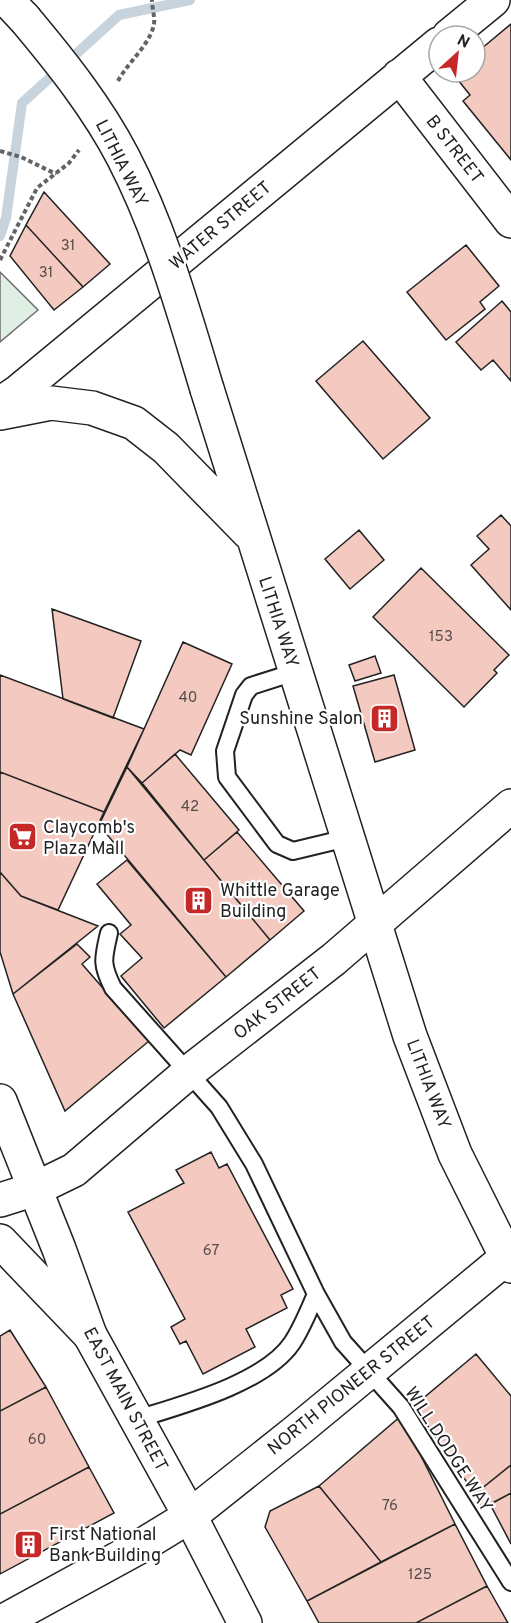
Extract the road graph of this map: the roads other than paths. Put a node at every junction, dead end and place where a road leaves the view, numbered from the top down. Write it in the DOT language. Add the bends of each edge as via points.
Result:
graph roads {
  1 [pos="493,0"];
  2 [pos="16,10"];
  3 [pos="464,24"];
  4 [pos="427,54"];
  5 [pos="399,76"];
  6 [pos="511,221"];
  7 [pos="0,404"];
  8 [pos="0,412"];
  9 [pos="252,537"];
  10 [pos="295,672"];
  11 [pos="511,806"];
  12 [pos="347,838"];
  13 [pos="374,924"];
  14 [pos="109,933"];
  15 [pos="189,1072"];
  16 [pos="0,1101"];
  17 [pos="36,1190"];
  18 [pos="0,1200"];
  19 [pos="0,1241"];
  20 [pos="510,1259"];
  21 [pos="316,1294"];
  22 [pos="90,1335"];
  23 [pos="370,1369"];
  24 [pos="137,1419"];
  25 [pos="189,1516"];
  26 [pos="511,1582"];
  27 [pos="0,1623"];
  28 [pos="245,1623"];
  1 -- 3 [label="main road"];
  2 -- 9 [label="main road, LITHIA WAY, bridge" via="87,97 123,156 174,283"];
  4 -- 5 [label="main road, WATER STREET"];
  5 -- 6 [label="main road, B STREET"];
  5 -- 7 [label="main road, WATER STREET"];
  8 -- 9 [label="main road" via="51,403 92,408 134,423 166,448"];
  9 -- 10 [label="main road, LITHIA WAY"];
  10 -- 12 [label="main road, LITHIA WAY"];
  10 -- 12 [label="lane" via="251,686 244,695 225,751 227,777 277,844 293,851"];
  11 -- 13 [label="main road, OAK STREET"];
  12 -- 13 [label="main road, LITHIA WAY"];
  13 -- 15 [label="main road, OAK STREET"];
  13 -- 20 [label="main road, LITHIA WAY" via="410,1036 455,1154"];
  14 -- 15 [label="lane, WILL DODGE WAY" via="104,970 114,988"];
  15 -- 17 [label="main road, OAK STREET" via="74,1170"];
  15 -- 21 [label="lane, WILL DODGE WAY" via="219,1107 254,1164"];
  16 -- 17 [label="main road, EAST MAIN STREET"];
  17 -- 18 [label="main road, OAK STREET"];
  17 -- 22 [label="main road, EAST MAIN STREET"];
  19 -- 22 [label="main road"];
  20 -- 23 [label="main road, NORTH PIONEER STREET"];
  21 -- 23 [label="lane, WILL DODGE WAY" via="343,1341"];
  21 -- 24 [label="lane" via="291,1345 268,1367 238,1383"];
  22 -- 24 [label="main road, EAST MAIN STREET"];
  23 -- 25 [label="main road, NORTH PIONEER STREET"];
  23 -- 26 [label="lane, WILL DODGE WAY" via="401,1407"];
  24 -- 25 [label="main road, EAST MAIN STREET"];
  25 -- 27 [label="main road, NORTH PIONEER STREET"];
  25 -- 28 [label="main road, EAST MAIN STREET"];
}
